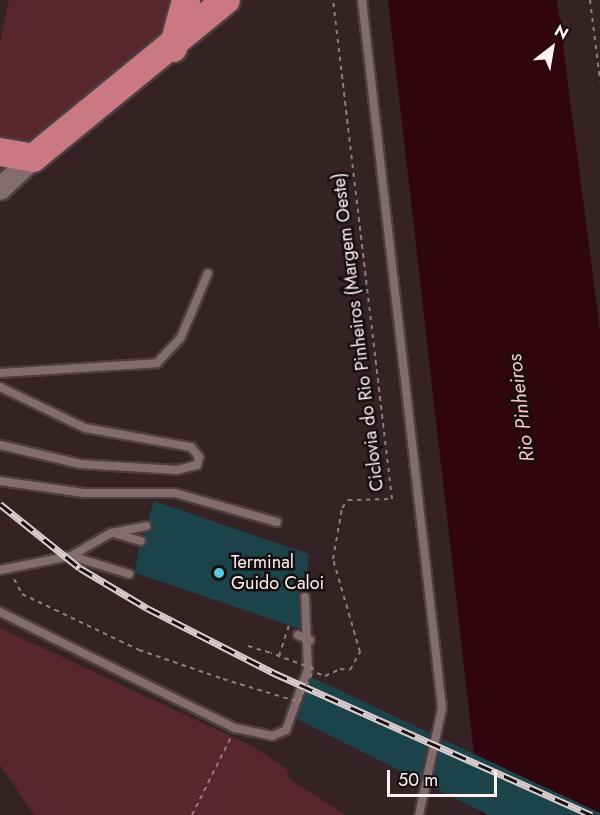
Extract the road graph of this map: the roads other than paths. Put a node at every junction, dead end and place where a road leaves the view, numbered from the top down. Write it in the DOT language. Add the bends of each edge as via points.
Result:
graph roads {
  1 [pos="186,0"];
  2 [pos="226,0"];
  3 [pos="362,0"];
  4 [pos="173,48"];
  5 [pos="0,152"];
  6 [pos="33,159"];
  7 [pos="0,189"];
  8 [pos="208,273"];
  9 [pos="0,372"];
  10 [pos="0,387"];
  11 [pos="0,446"];
  12 [pos="0,482"];
  13 [pos="277,522"];
  14 [pos="146,526"];
  15 [pos="111,533"];
  16 [pos="141,541"];
  17 [pos="71,556"];
  18 [pos="0,570"];
  19 [pos="129,574"];
  20 [pos="305,597"];
  21 [pos="0,612"];
  22 [pos="298,635"];
  23 [pos="310,639"];
  24 [pos="419,815"];
  1 -- 4 [label="highway"];
  2 -- 4 [label="highway"];
  3 -- 24 [label="lane" via="441,697 440,736"];
  4 -- 6 [label="highway"];
  5 -- 6 [label="highway"];
  6 -- 7 [label="main road"];
  8 -- 9 [label="lane" via="181,337 157,363"];
  10 -- 11 [label="lane" via="85,428 191,447 199,456 197,465 177,470 80,464"];
  12 -- 13 [label="lane" via="84,493 175,493"];
  14 -- 15 [label="lane"];
  15 -- 16 [label="lane"];
  15 -- 17 [label="lane"];
  17 -- 18 [label="lane"];
  17 -- 19 [label="lane"];
  20 -- 23 [label="lane"];
  21 -- 23 [label="lane" via="235,728 272,736 286,730 308,669"];
  22 -- 23 [label="lane"];
}
